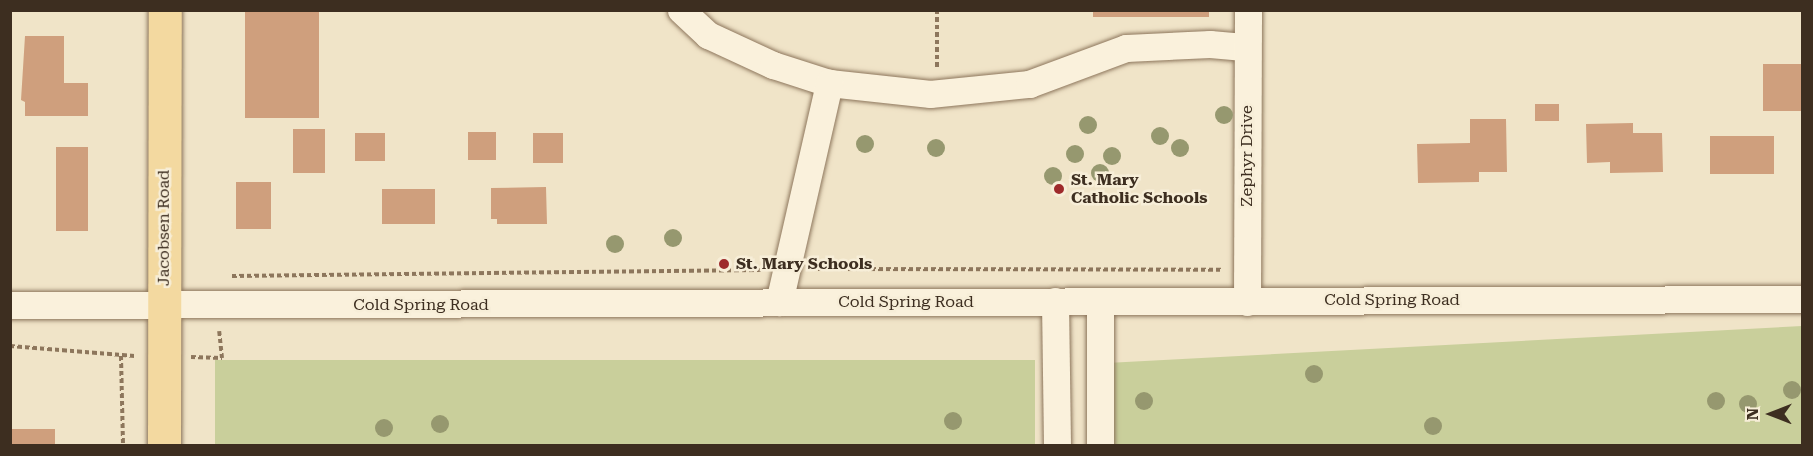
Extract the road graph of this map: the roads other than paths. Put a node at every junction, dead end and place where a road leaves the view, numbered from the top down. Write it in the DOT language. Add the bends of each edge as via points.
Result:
graph roads {
  1 [pos="165,10"];
  2 [pos="681,10"];
  3 [pos="1248,10"];
  4 [pos="1247,47"];
  5 [pos="829,83"];
  6 [pos="1803,299"];
  7 [pos="1100,301"];
  8 [pos="779,302"];
  9 [pos="1055,302"];
  10 [pos="1247,302"];
  11 [pos="10,305"];
  12 [pos="163,306"];
  13 [pos="164,446"];
  14 [pos="1057,446"];
  15 [pos="1100,446"];
  1 -- 12 [label="main road, Jacobsen Road"];
  2 -- 5 [label="street" via="708,35 774,65"];
  3 -- 4 [label="street, Zephyr Drive"];
  4 -- 5 [label="street" via="1210,44 1126,48 1029,84 995,89 930,94"];
  4 -- 10 [label="street, Zephyr Drive"];
  5 -- 8 [label="street"];
  6 -- 10 [label="street, Cold Spring Road"];
  7 -- 9 [label="street, Cold Spring Road"];
  7 -- 10 [label="street, Cold Spring Road"];
  7 -- 15 [label="street"];
  8 -- 9 [label="street, Cold Spring Road"];
  8 -- 12 [label="street, Cold Spring Road"];
  9 -- 14 [label="street"];
  11 -- 12 [label="street, Cold Spring Road"];
  12 -- 13 [label="main road, Jacobsen Road"];
}
